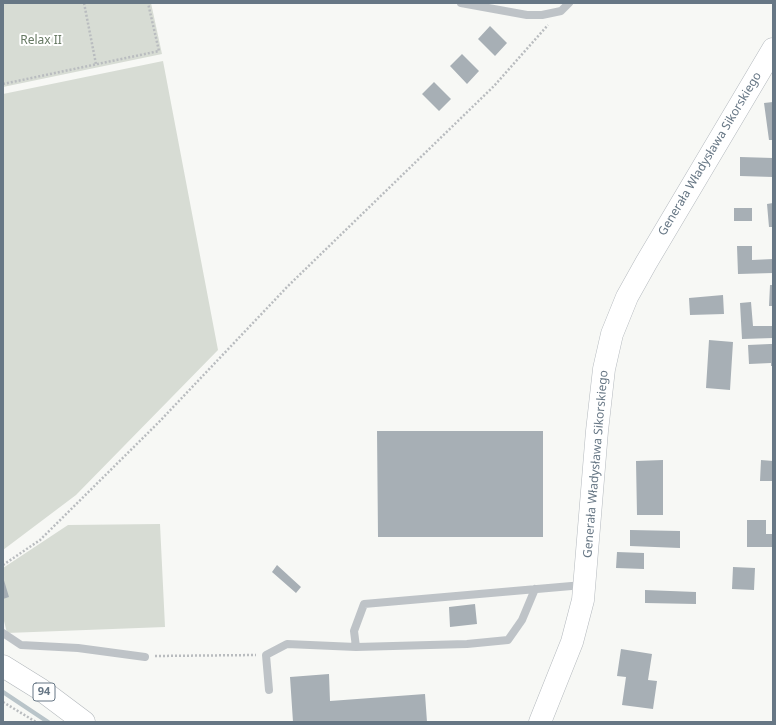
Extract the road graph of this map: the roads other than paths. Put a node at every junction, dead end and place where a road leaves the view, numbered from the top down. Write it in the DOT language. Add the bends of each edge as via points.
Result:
graph roads {
  1 [pos="461,3"];
  2 [pos="569,3"];
  3 [pos="773,49"];
  4 [pos="583,585"];
  5 [pos="535,589"];
  6 [pos="3,633"];
  7 [pos="356,647"];
  8 [pos="145,657"];
  9 [pos="3,666"];
  10 [pos="269,690"];
  11 [pos="84,722"];
  12 [pos="540,722"];
  1 -- 2 [label="lane" via="527,15 561,11"];
  3 -- 4 [label="main road, Generała Władysława Sikorskiego" via="642,270 627,297 612,334 602,385"];
  4 -- 5 [label="lane"];
  4 -- 12 [label="main road, Generała Władysława Sikorskiego" via="583,600 575,631"];
  5 -- 7 [label="lane" via="522,620 508,640 467,644"];
  5 -- 7 [label="lane" via="364,604 354,631"];
  6 -- 8 [label="lane" via="21,645 78,648"];
  7 -- 10 [label="lane" via="287,644 266,655"];
  9 -- 11 [label="main road, 94" via="40,689"];
}
